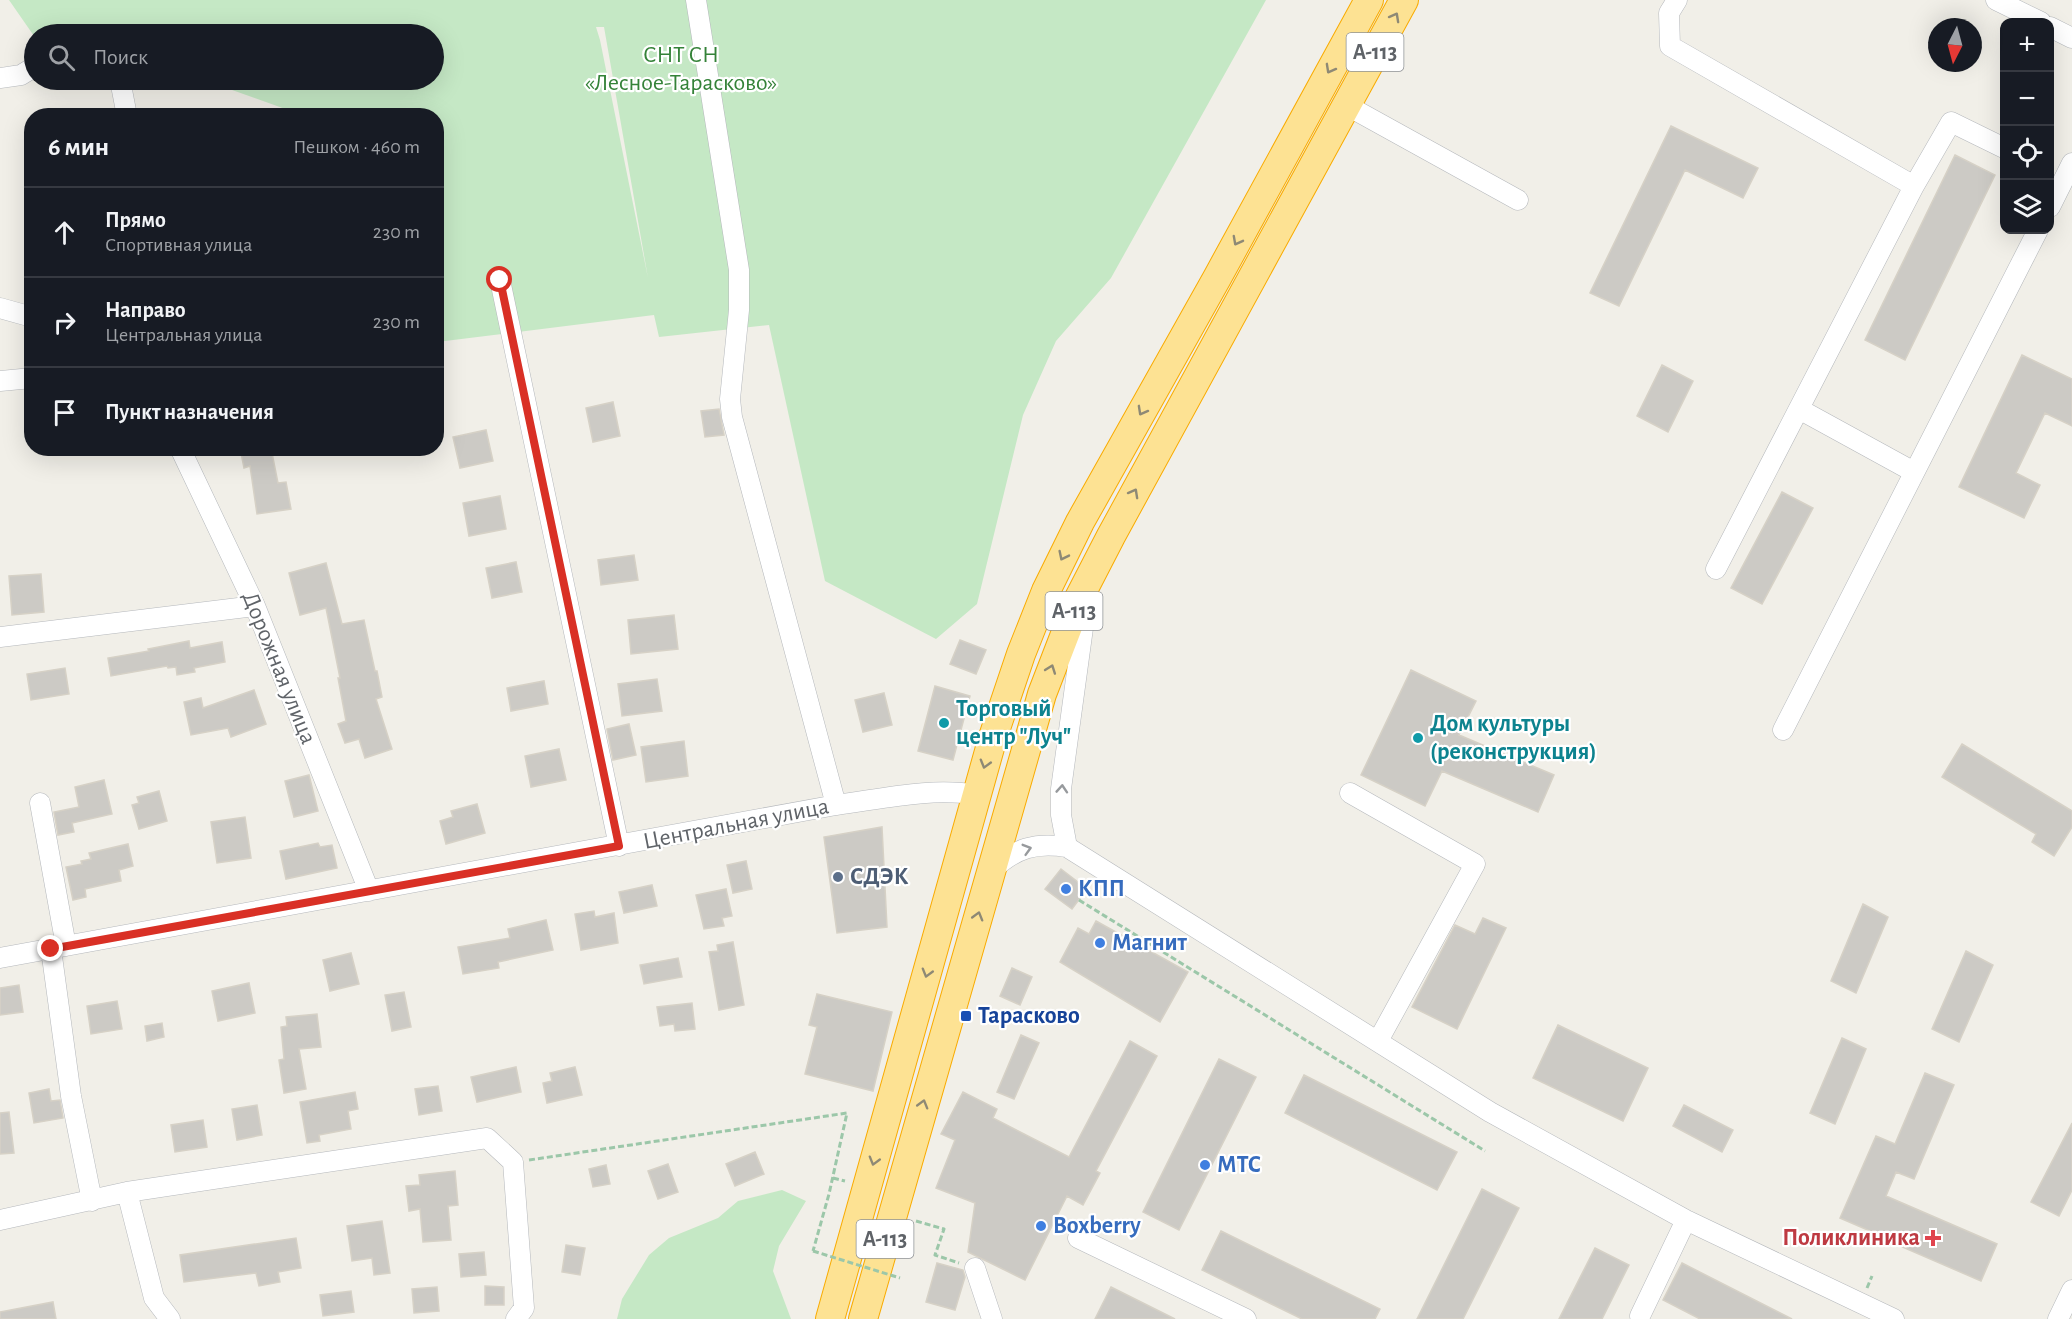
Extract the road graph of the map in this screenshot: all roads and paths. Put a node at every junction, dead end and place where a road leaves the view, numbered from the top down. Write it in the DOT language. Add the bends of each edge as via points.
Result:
graph roads {
  1 [pos="696,0"];
  2 [pos="1369,0"];
  3 [pos="1404,0"];
  4 [pos="1677,0"];
  5 [pos="1996,0"];
  6 [pos="2033,18"];
  7 [pos="2054,29"];
  8 [pos="2072,38"];
  9 [pos="24,73"];
  10 [pos="0,78"];
  11 [pos="122,90"];
  12 [pos="1346,105"];
  13 [pos="125,108"];
  14 [pos="2000,146"];
  15 [pos="2062,171"];
  16 [pos="1914,186"];
  17 [pos="2054,193"];
  18 [pos="1518,200"];
  19 [pos="2036,234"];
  20 [pos="500,280"];
  21 [pos="0,308"];
  22 [pos="24,315"];
  23 [pos="24,379"];
  24 [pos="0,381"];
  25 [pos="1799,409"];
  26 [pos="184,456"];
  27 [pos="1914,472"];
  28 [pos="1096,566"];
  29 [pos="1716,569"];
  30 [pos="255,606"];
  31 [pos="0,637"];
  32 [pos="1783,730"];
  33 [pos="1350,794"];
  34 [pos="977,795"];
  35 [pos="40,803"];
  36 [pos="836,805"];
  37 [pos="619,846"];
  38 [pos="1068,847"];
  39 [pos="992,870"];
  40 [pos="369,891"];
  41 [pos="1079,900"];
  42 [pos="59,948"];
  43 [pos="0,958"];
  44 [pos="1378,1041"];
  45 [pos="1485,1151"];
  46 [pos="513,1162"];
  47 [pos="127,1192"];
  48 [pos="92,1201"];
  49 [pos="0,1220"];
  50 [pos="917,1220"];
  51 [pos="1686,1220"];
  52 [pos="1078,1238"];
  53 [pos="975,1268"];
  54 [pos="900,1278"];
  55 [pos="2072,1290"];
  56 [pos="1641,1318"];
  57 [pos="170,1319"];
  58 [pos="516,1319"];
  59 [pos="830,1319"];
  60 [pos="863,1319"];
  61 [pos="992,1319"];
  62 [pos="1246,1319"];
  63 [pos="1894,1319"];
  64 [pos="2058,1319"];
  1 -- 36 [label="street" via="739,270 732,417"];
  2 -- 34 [label="highway, А-113, one-way" via="1080,522 1021,654"];
  12 -- 3 [label="highway, А-113, one-way"];
  4 -- 16 [label="street" via="1670,12 1670,46"];
  5 -- 6 [label="street"];
  7 -- 8 [label="street"];
  9 -- 10 [label="street"];
  11 -- 13 [label="street"];
  12 -- 18 [label="street"];
  28 -- 12 [label="highway, А-113, one-way"];
  14 -- 16 [label="street" via="1951,122"];
  15 -- 17 [label="street"];
  16 -- 25 [label="street"];
  19 -- 27 [label="street"];
  20 -- 37 [label="street"];
  21 -- 22 [label="street"];
  23 -- 24 [label="street"];
  25 -- 27 [label="street"];
  25 -- 29 [label="street"];
  26 -- 30 [label="street, Дорожная улица"];
  27 -- 32 [label="street"];
  38 -- 28 [label="street, one-way" via="1061,815 1061,789 1084,612"];
  39 -- 28 [label="highway, А-113, one-way" via="1042,694 1062,637"];
  30 -- 31 [label="street"];
  30 -- 40 [label="street, Дорожная улица"];
  33 -- 44 [label="street" via="1474,864"];
  34 -- 36 [label="street, Центральная улица" via="933,792"];
  34 -- 59 [label="highway, А-113, one-way"];
  35 -- 42 [label="street"];
  36 -- 37 [label="street, Центральная улица"];
  37 -- 40 [label="street, Центральная улица"];
  39 -- 38 [label="street, one-way" via="1023,849 1048,844"];
  38 -- 44 [label="street"];
  60 -- 39 [label="highway, А-113, one-way"];
  40 -- 42 [label="street, Центральная улица"];
  41 -- 45 [label="path"];
  42 -- 43 [label="street, Центральная улица"];
  42 -- 48 [label="street" via="71,1096"];
  44 -- 51 [label="street" via="1491,1112"];
  46 -- 47 [label="street" via="487,1138"];
  46 -- 54 [label="path, bridge" via="847,1113 813,1251"];
  46 -- 58 [label="street" via="524,1308"];
  47 -- 48 [label="street"];
  47 -- 57 [label="street" via="154,1298"];
  48 -- 49 [label="street"];
  50 -- 53 [label="path" via="944,1229 935,1255"];
  51 -- 56 [label="street"];
  51 -- 63 [label="street"];
  52 -- 62 [label="street"];
  53 -- 61 [label="street"];
  55 -- 64 [label="street"];
}
